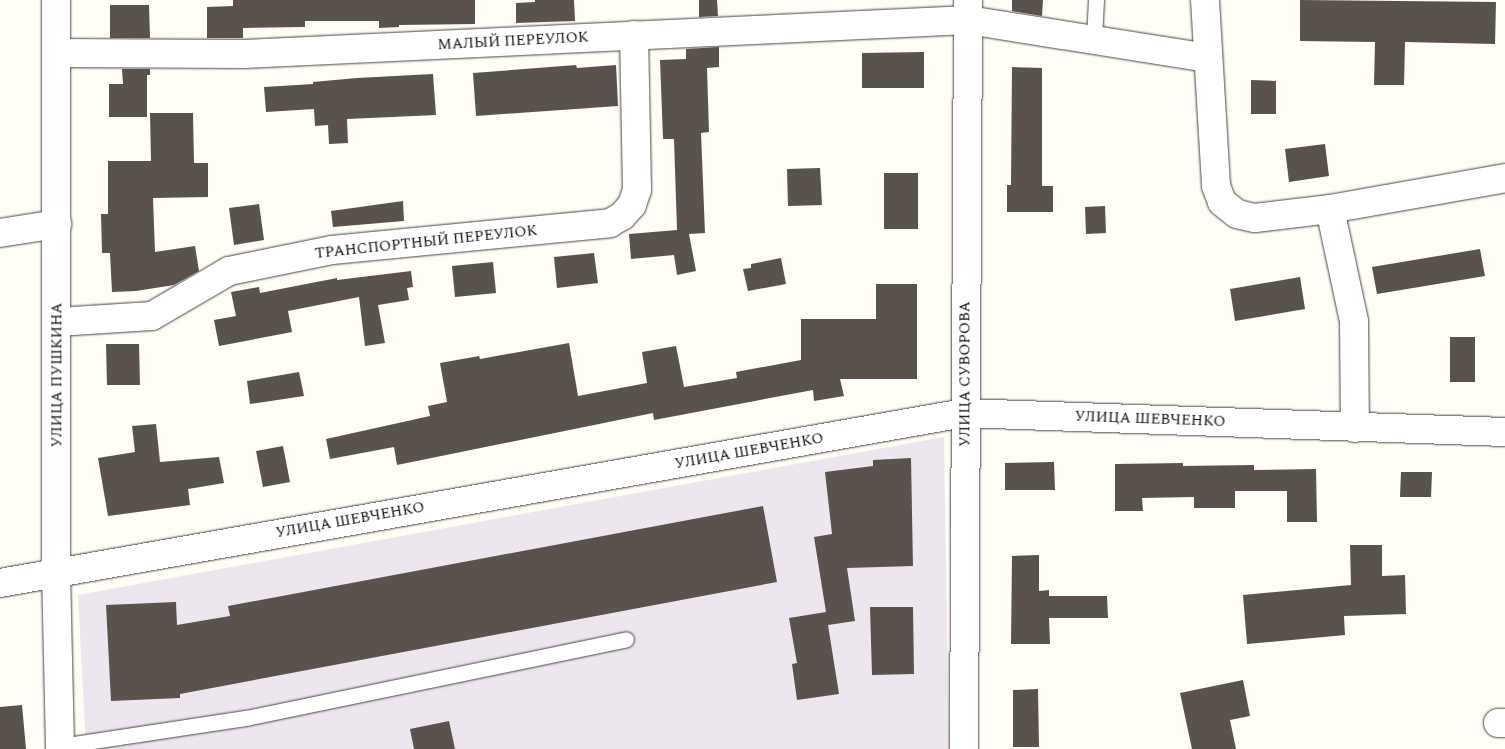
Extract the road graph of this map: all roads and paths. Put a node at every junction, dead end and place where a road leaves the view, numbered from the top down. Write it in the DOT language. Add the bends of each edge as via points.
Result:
graph roads {
  1 [pos="56,0"];
  2 [pos="1096,0"];
  3 [pos="1205,0"];
  4 [pos="968,10"];
  5 [pos="634,35"];
  6 [pos="1094,38"];
  7 [pos="57,53"];
  8 [pos="1207,58"];
  9 [pos="1505,178"];
  10 [pos="1330,209"];
  11 [pos="57,224"];
  12 [pos="0,233"];
  13 [pos="57,322"];
  14 [pos="964,414"];
  15 [pos="1355,428"];
  16 [pos="1505,432"];
  17 [pos="56,571"];
  18 [pos="0,583"];
  19 [pos="626,639"];
  20 [pos="60,747"];
  21 [pos="964,749"];
  1 -- 7 [label="street, УЛИЦА ПУШКИНА"];
  2 -- 6 [label="lane"];
  3 -- 8 [label="street"];
  4 -- 5 [label="street, МАЛЫЙ ПЕРЕУЛОК"];
  4 -- 6 [label="street, МАЛЫЙ ПЕРЕУЛОК"];
  4 -- 14 [label="street, УЛИЦА СУВОРОВА"];
  5 -- 7 [label="street, МАЛЫЙ ПЕРЕУЛОК" via="244,54"];
  5 -- 13 [label="street, ТРАНСПОРТНЫЙ ПЕРЕУЛОК" via="637,190 632,205 610,223 332,250 229,271 152,316"];
  6 -- 8 [label="street, МАЛЫЙ ПЕРЕУЛОК"];
  7 -- 11 [label="street, УЛИЦА ПУШКИНА"];
  8 -- 10 [label="street" via="1216,186 1222,202 1237,214 1255,218"];
  9 -- 10 [label="street"];
  10 -- 15 [label="street" via="1354,321"];
  11 -- 12 [label="street"];
  11 -- 13 [label="street, УЛИЦА ПУШКИНА"];
  13 -- 17 [label="street, УЛИЦА ПУШКИНА"];
  14 -- 15 [label="street, УЛИЦА ШЕВЧЕНКО"];
  14 -- 17 [label="street, УЛИЦА ШЕВЧЕНКО"];
  14 -- 21 [label="street, УЛИЦА СУВОРОВА"];
  15 -- 16 [label="street, УЛИЦА ШЕВЧЕНКО"];
  17 -- 18 [label="street, УЛИЦА ШЕВЧЕНКО"];
  17 -- 20 [label="street, УЛИЦА ПУШКИНА"];
  19 -- 20 [label="lane" via="246,718"];
}
